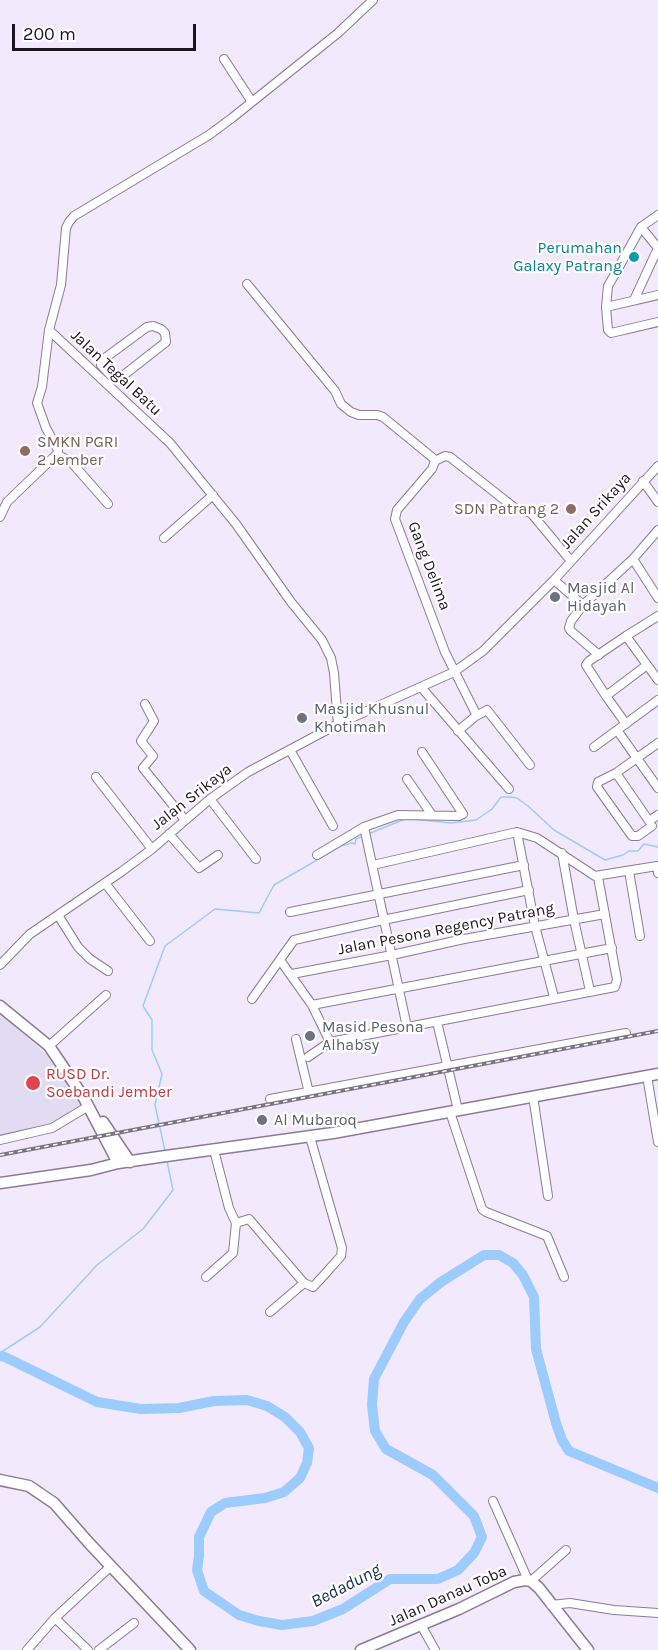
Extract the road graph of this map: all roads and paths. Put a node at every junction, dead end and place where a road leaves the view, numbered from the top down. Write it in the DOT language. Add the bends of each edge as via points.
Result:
graph roads {
  1 [pos="373,0"];
  2 [pos="224,58"];
  3 [pos="252,102"];
  4 [pos="658,215"];
  5 [pos="641,227"];
  6 [pos="656,243"];
  7 [pos="246,284"];
  8 [pos="658,295"];
  9 [pos="634,300"];
  10 [pos="606,307"];
  11 [pos="658,322"];
  12 [pos="48,330"];
  13 [pos="106,371"];
  14 [pos="99,378"];
  15 [pos="57,454"];
  16 [pos="435,461"];
  17 [pos="658,466"];
  18 [pos="643,481"];
  19 [pos="213,495"];
  20 [pos="658,502"];
  21 [pos="108,504"];
  22 [pos="0,517"];
  23 [pos="658,530"];
  24 [pos="164,538"];
  25 [pos="633,559"];
  26 [pos="571,561"];
  27 [pos="554,580"];
  28 [pos="658,598"];
  29 [pos="583,605"];
  30 [pos="657,621"];
  31 [pos="628,638"];
  32 [pos="599,655"];
  33 [pos="647,665"];
  34 [pos="588,668"];
  35 [pos="454,672"];
  36 [pos="658,680"];
  37 [pos="421,687"];
  38 [pos="606,696"];
  39 [pos="658,700"];
  40 [pos="145,704"];
  41 [pos="477,715"];
  42 [pos="338,724"];
  43 [pos="626,724"];
  44 [pos="617,730"];
  45 [pos="458,731"];
  46 [pos="658,743"];
  47 [pos="594,747"];
  48 [pos="290,750"];
  49 [pos="422,752"];
  50 [pos="637,758"];
  51 [pos="530,765"];
  52 [pos="616,773"];
  53 [pos="96,777"];
  54 [pos="407,779"];
  55 [pos="658,788"];
  56 [pos="509,789"];
  57 [pos="210,799"];
  58 [pos="432,815"];
  59 [pos="658,815"];
  60 [pos="185,820"];
  61 [pos="333,826"];
  62 [pos="653,826"];
  63 [pos="366,832"];
  64 [pos="518,832"];
  65 [pos="169,834"];
  66 [pos="152,849"];
  67 [pos="562,854"];
  68 [pos="218,855"];
  69 [pos="317,855"];
  70 [pos="256,859"];
  71 [pos="373,865"];
  72 [pos="524,866"];
  73 [pos="629,871"];
  74 [pos="658,873"];
  75 [pos="598,877"];
  76 [pos="105,883"];
  77 [pos="529,890"];
  78 [pos="379,894"];
  79 [pos="290,912"];
  80 [pos="605,914"];
  81 [pos="58,915"];
  82 [pos="383,920"];
  83 [pos="574,920"];
  84 [pos="535,926"];
  85 [pos="640,936"];
  86 [pos="150,941"];
  87 [pos="612,948"];
  88 [pos="581,954"];
  89 [pos="392,956"];
  90 [pos="280,960"];
  91 [pos="544,960"];
  92 [pos="0,964"];
  93 [pos="108,971"];
  94 [pos="292,974"];
  95 [pos="399,988"];
  96 [pos="590,991"];
  97 [pos="106,995"];
  98 [pos="554,997"];
  99 [pos="252,999"];
  100 [pos="312,1005"];
  101 [pos="0,1006"];
  102 [pos="437,1022"];
  103 [pos="407,1027"];
  104 [pos="626,1033"];
  105 [pos="296,1039"];
  106 [pos="330,1042"];
  107 [pos="49,1046"];
  108 [pos="308,1057"];
  109 [pos="447,1065"];
  110 [pos="652,1075"];
  111 [pos="309,1093"];
  112 [pos="532,1096"];
  113 [pos="270,1099"];
  114 [pos="85,1103"];
  115 [pos="454,1111"];
  116 [pos="310,1137"];
  117 [pos="0,1140"];
  118 [pos="658,1142"];
  119 [pos="214,1150"];
  120 [pos="124,1162"];
  121 [pos="0,1183"];
  122 [pos="548,1196"];
  123 [pos="236,1222"];
  124 [pos="206,1277"];
  125 [pos="564,1277"];
  126 [pos="304,1282"];
  127 [pos="270,1312"];
  128 [pos="0,1480"];
  129 [pos="493,1501"];
  130 [pos="566,1550"];
  131 [pos="111,1566"];
  132 [pos="529,1581"];
  133 [pos="551,1605"];
  134 [pos="658,1613"];
  135 [pos="55,1618"];
  136 [pos="134,1623"];
  137 [pos="421,1625"];
  138 [pos="27,1650"];
  139 [pos="88,1650"];
  140 [pos="99,1650"];
  141 [pos="190,1650"];
  142 [pos="361,1650"];
  143 [pos="435,1650"];
  144 [pos="588,1650"];
  1 -- 3 [label="street, Jalan Tegal Batu"];
  2 -- 3 [label="street"];
  3 -- 12 [label="street, Jalan Tegal Batu" via="209,135 69,222 61,285"];
  4 -- 5 [label="street"];
  5 -- 6 [label="street"];
  5 -- 10 [label="street" via="608,286"];
  6 -- 9 [label="street" via="658,248"];
  7 -- 16 [label="street" via="335,391 341,404 359,415 383,417"];
  8 -- 9 [label="street"];
  9 -- 10 [label="street"];
  10 -- 11 [label="street" via="611,333"];
  12 -- 14 [label="street, Jalan Tegal Batu"];
  12 -- 15 [label="street" via="37,403"];
  13 -- 13 [label="street" via="101,365 105,358 147,327 157,326 165,333 166,342 120,378 114,379"];
  13 -- 14 [label="street"];
  14 -- 19 [label="street, Jalan Tegal Batu" via="170,443"];
  15 -- 21 [label="street" via="72,463"];
  15 -- 22 [label="street" via="7,502"];
  16 -- 26 [label="street" via="450,457 516,509 531,513"];
  16 -- 35 [label="street, Gang Delima" via="395,517"];
  17 -- 18 [label="street, Jalan Srikaya"];
  18 -- 20 [label="street"];
  18 -- 26 [label="street, Jalan Srikaya"];
  19 -- 24 [label="street"];
  19 -- 42 [label="street, Jalan Tegal Batu" via="327,646 334,673"];
  23 -- 25 [label="street"];
  25 -- 28 [label="street"];
  25 -- 29 [label="street"];
  26 -- 27 [label="street, Jalan Srikaya"];
  27 -- 29 [label="street"];
  27 -- 35 [label="street, Jalan Srikaya" via="483,651"];
  29 -- 32 [label="street" via="569,627"];
  30 -- 31 [label="street"];
  31 -- 32 [label="street"];
  31 -- 33 [label="street"];
  31 -- 34 [label="street"];
  32 -- 34 [label="street" via="588,662"];
  33 -- 36 [label="street"];
  33 -- 38 [label="street"];
  34 -- 38 [label="street"];
  35 -- 37 [label="street, Jalan Srikaya"];
  35 -- 41 [label="street"];
  37 -- 42 [label="street, Jalan Srikaya"];
  37 -- 45 [label="street"];
  38 -- 43 [label="street"];
  39 -- 43 [label="street"];
  40 -- 60 [label="street" via="153,721 141,741 153,756 143,768"];
  41 -- 45 [label="street"];
  41 -- 51 [label="street" via="487,710"];
  42 -- 48 [label="street, Jalan Srikaya"];
  43 -- 44 [label="street"];
  44 -- 47 [label="street"];
  44 -- 50 [label="street"];
  45 -- 56 [label="street"];
  46 -- 50 [label="street"];
  48 -- 57 [label="street, Jalan Srikaya" via="248,772"];
  48 -- 61 [label="street"];
  49 -- 58 [label="street" via="463,812 459,816"];
  50 -- 52 [label="street"];
  50 -- 55 [label="street"];
  52 -- 62 [label="street"];
  52 -- 62 [label="street" via="598,782 598,792 632,836"];
  53 -- 66 [label="street"];
  54 -- 58 [label="street"];
  57 -- 60 [label="street, Jalan Srikaya"];
  57 -- 70 [label="street"];
  58 -- 63 [label="street" via="401,814"];
  59 -- 62 [label="street"];
  60 -- 65 [label="street, Jalan Srikaya"];
  63 -- 69 [label="street"];
  63 -- 71 [label="street"];
  64 -- 67 [label="street" via="537,838"];
  64 -- 71 [label="street"];
  64 -- 72 [label="street"];
  65 -- 66 [label="street, Jalan Srikaya"];
  65 -- 68 [label="street" via="199,868"];
  66 -- 76 [label="street, Jalan Srikaya"];
  67 -- 75 [label="street"];
  67 -- 83 [label="street"];
  71 -- 78 [label="street"];
  72 -- 77 [label="street"];
  72 -- 78 [label="street"];
  73 -- 74 [label="street" via="657,866"];
  73 -- 75 [label="street"];
  73 -- 85 [label="street"];
  75 -- 80 [label="street"];
  76 -- 81 [label="street, Jalan Srikaya"];
  76 -- 86 [label="street"];
  77 -- 82 [label="street"];
  77 -- 84 [label="street"];
  78 -- 79 [label="street"];
  78 -- 82 [label="street"];
  80 -- 83 [label="street, Jalan Pesona Regency Patrang"];
  80 -- 87 [label="street"];
  81 -- 92 [label="street, Jalan Srikaya" via="30,934"];
  81 -- 93 [label="street" via="78,947"];
  82 -- 89 [label="street"];
  82 -- 90 [label="street" via="294,940"];
  83 -- 84 [label="street, Jalan Pesona Regency Patrang"];
  83 -- 88 [label="street"];
  84 -- 89 [label="street, Jalan Pesona Regency Patrang"];
  84 -- 91 [label="street"];
  87 -- 88 [label="street"];
  87 -- 96 [label="street" via="617,986"];
  88 -- 91 [label="street"];
  88 -- 96 [label="street"];
  89 -- 94 [label="street, Jalan Pesona Regency Patrang"];
  89 -- 95 [label="street"];
  90 -- 94 [label="street"];
  90 -- 99 [label="street"];
  91 -- 95 [label="street"];
  91 -- 98 [label="street"];
  94 -- 100 [label="street"];
  95 -- 100 [label="street"];
  95 -- 103 [label="street"];
  96 -- 98 [label="street"];
  97 -- 107 [label="street"];
  98 -- 102 [label="street"];
  100 -- 106 [label="street"];
  101 -- 107 [label="main road"];
  102 -- 103 [label="street"];
  102 -- 109 [label="street"];
  103 -- 106 [label="street"];
  104 -- 109 [label="street"];
  105 -- 111 [label="street"];
  106 -- 108 [label="street"];
  107 -- 114 [label="main road"];
  109 -- 111 [label="street"];
  109 -- 115 [label="street"];
  110 -- 112 [label="main road"];
  110 -- 118 [label="street"];
  111 -- 113 [label="street"];
  112 -- 115 [label="main road"];
  112 -- 122 [label="street"];
  114 -- 117 [label="street" via="54,1128"];
  114 -- 120 [label="main road" via="90,1104"];
  115 -- 116 [label="main road"];
  115 -- 125 [label="street" via="482,1209 547,1236"];
  116 -- 119 [label="main road"];
  116 -- 126 [label="street" via="342,1251 314,1286"];
  119 -- 120 [label="main road"];
  119 -- 123 [label="street"];
  120 -- 121 [label="main road"];
  123 -- 124 [label="street" via="233,1252"];
  123 -- 126 [label="street" via="249,1219"];
  126 -- 127 [label="street"];
  128 -- 131 [label="main road" via="29,1486 45,1496"];
  129 -- 132 [label="street"];
  130 -- 132 [label="street"];
  131 -- 135 [label="street"];
  131 -- 141 [label="main road"];
  132 -- 133 [label="main road, Jalan Danau Toba"];
  132 -- 137 [label="main road, Jalan Danau Toba" via="514,1582"];
  133 -- 134 [label="street" via="570,1602"];
  133 -- 144 [label="main road, Jalan Danau Toba"];
  135 -- 138 [label="street"];
  135 -- 139 [label="street"];
  136 -- 140 [label="street"];
  137 -- 142 [label="main road, Jalan Danau Toba"];
  137 -- 143 [label="street"];
}
